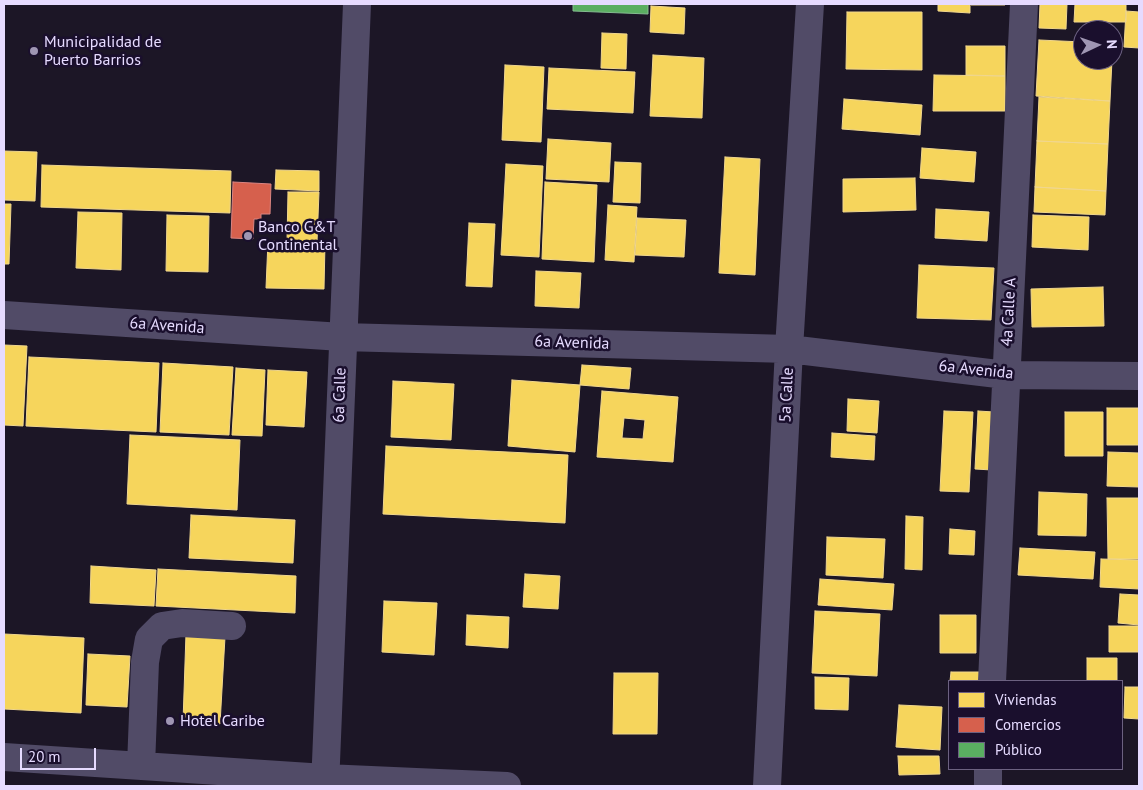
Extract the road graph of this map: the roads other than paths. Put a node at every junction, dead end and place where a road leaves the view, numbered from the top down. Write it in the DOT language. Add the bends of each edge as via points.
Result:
graph roads {
  1 [pos="356,4"];
  2 [pos="810,4"];
  3 [pos="1024,4"];
  4 [pos="4,315"];
  5 [pos="342,337"];
  6 [pos="789,349"];
  7 [pos="1006,375"];
  8 [pos="1139,376"];
  9 [pos="232,626"];
  10 [pos="992,680"];
  11 [pos="4,757"];
  12 [pos="141,766"];
  13 [pos="988,770"];
  14 [pos="325,782"];
  15 [pos="507,786"];
  16 [pos="767,786"];
  17 [pos="988,786"];
  1 -- 5 [label="street, 6a Calle"];
  2 -- 6 [label="street, 5a Calle"];
  3 -- 7 [label="street, 4a Calle A"];
  4 -- 5 [label="street, 6a Avenida"];
  5 -- 6 [label="street, 6a Avenida"];
  5 -- 14 [label="street, 6a Calle"];
  6 -- 7 [label="street, 6a Avenida"];
  6 -- 16 [label="street, 5a Calle"];
  7 -- 8 [label="street, 6a Avenida"];
  7 -- 10 [label="street, 4a Calle A"];
  9 -- 12 [label="street" via="182,623 162,626 149,639 145,662"];
  11 -- 12 [label="street"];
  12 -- 14 [label="street"];
  13 -- 17 [label="street"];
  14 -- 15 [label="street"];
}
